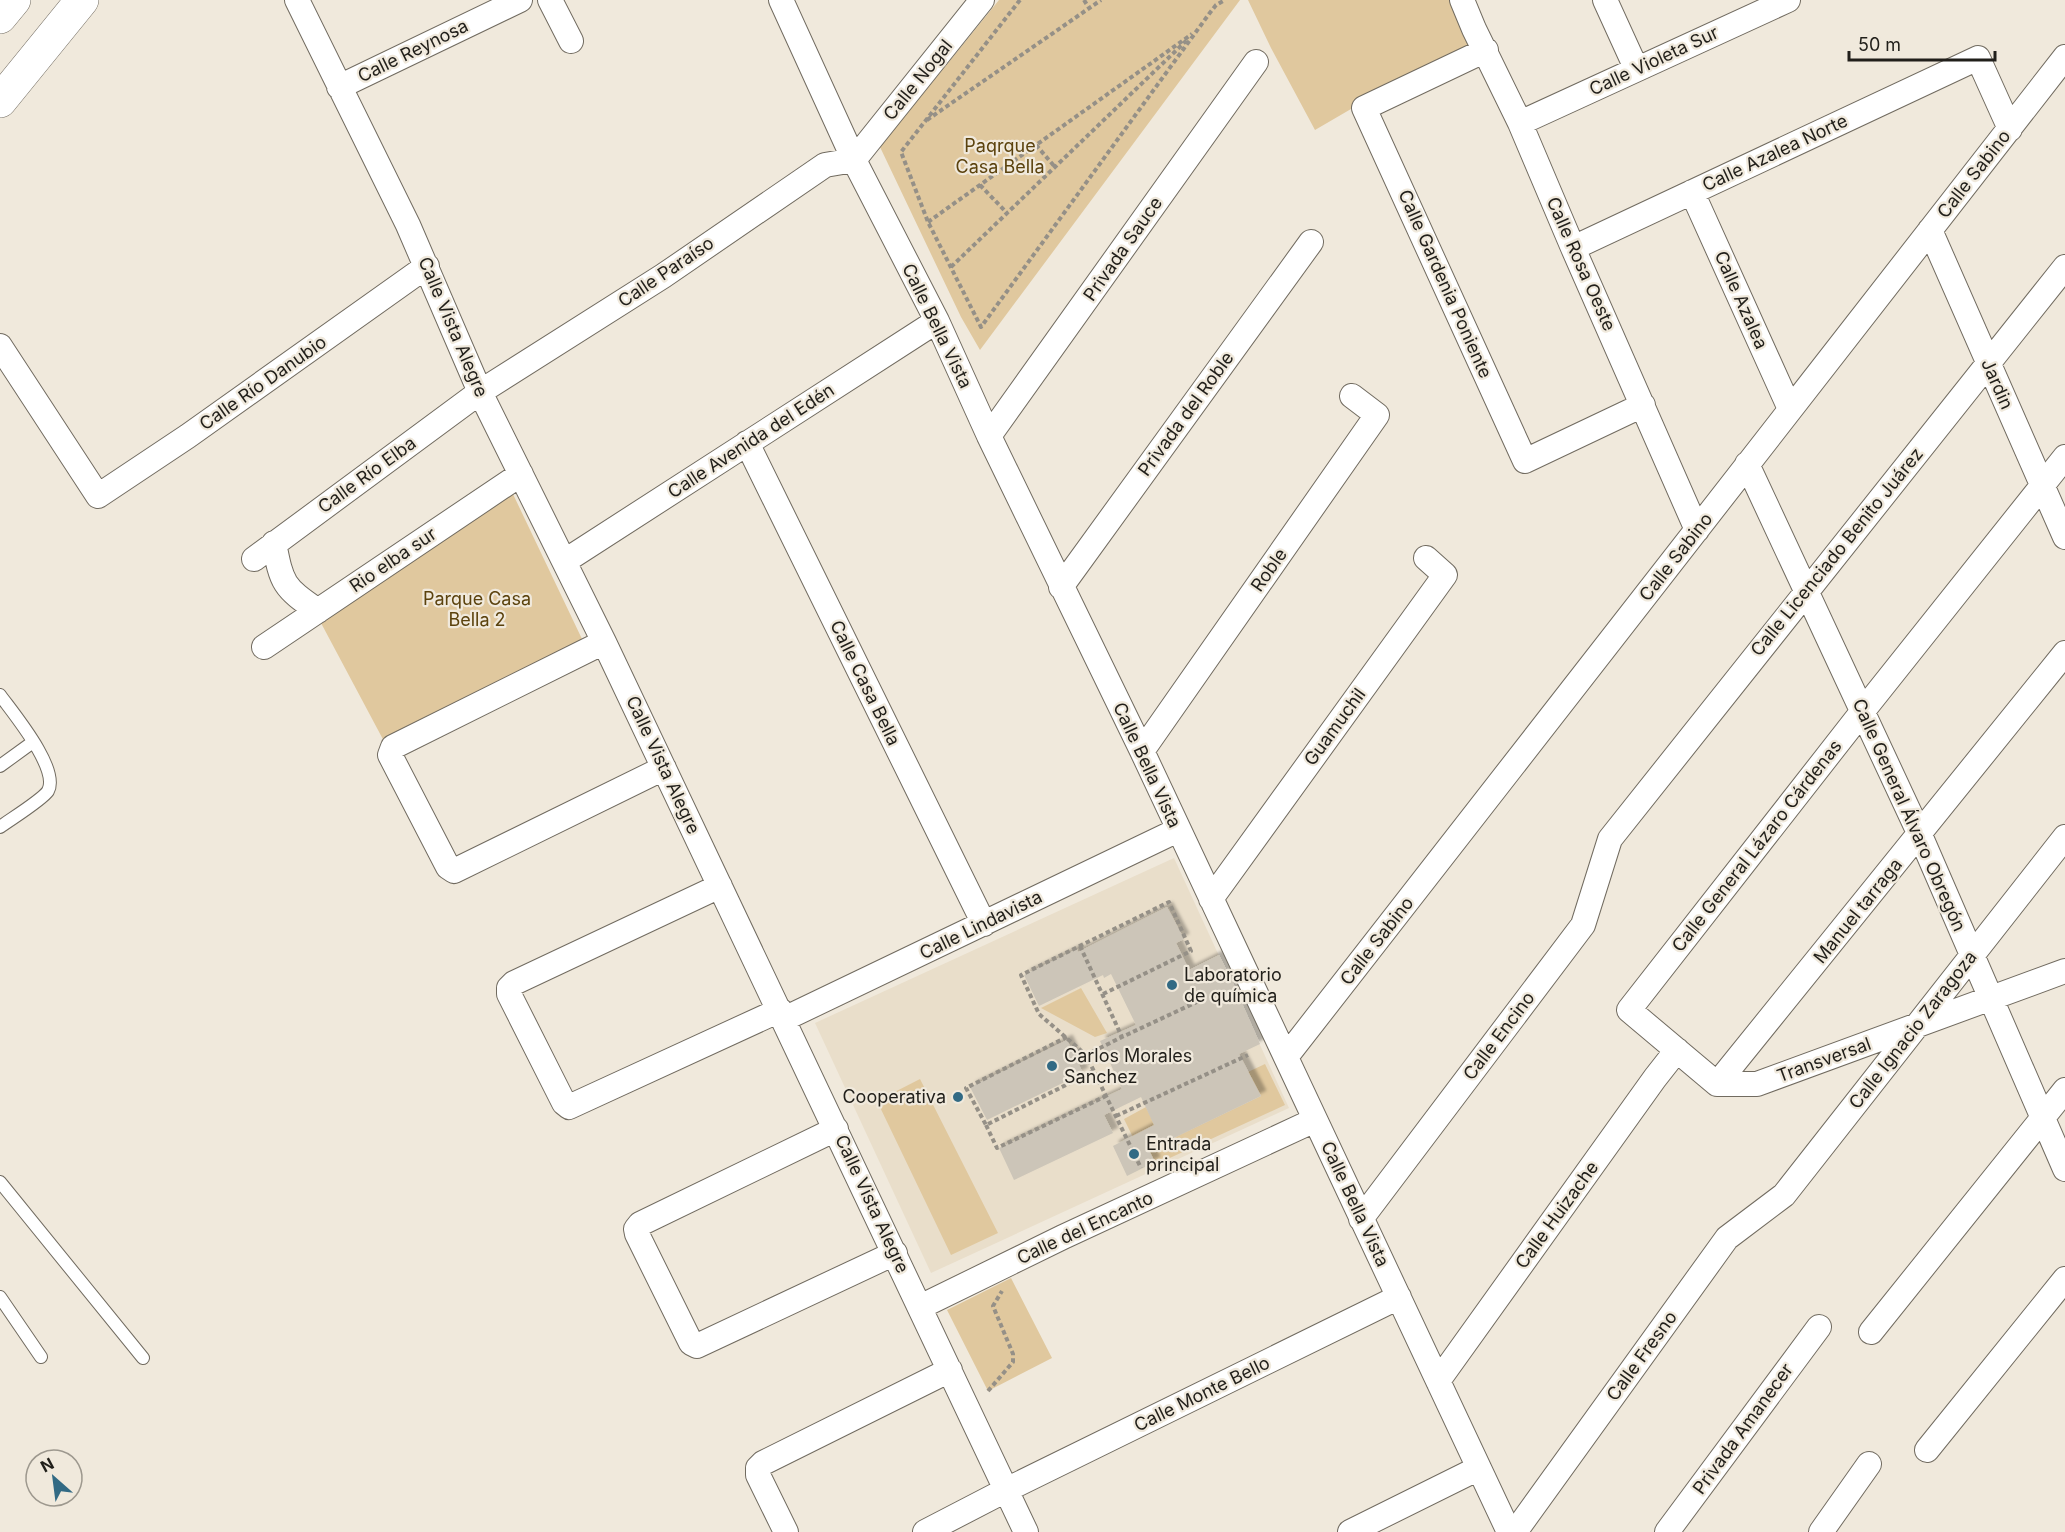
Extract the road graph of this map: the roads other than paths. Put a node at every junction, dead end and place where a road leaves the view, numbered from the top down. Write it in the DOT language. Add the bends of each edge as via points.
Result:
graph roads {
  1 [pos="82,0"];
  2 [pos="297,0"];
  3 [pos="520,0"];
  4 [pos="550,0"];
  5 [pos="781,0"];
  6 [pos="982,0"];
  7 [pos="1462,0"];
  8 [pos="1605,0"];
  9 [pos="1788,0"];
  10 [pos="571,41"];
  11 [pos="1486,50"];
  12 [pos="2065,57"];
  13 [pos="1256,62"];
  14 [pos="1636,68"];
  15 [pos="339,87"];
  16 [pos="0,101"];
  17 [pos="1520,123"];
  18 [pos="2010,129"];
  19 [pos="854,160"];
  20 [pos="1692,192"];
  21 [pos="1930,230"];
  22 [pos="1311,242"];
  23 [pos="1573,249"];
  24 [pos="427,266"];
  25 [pos="2065,267"];
  26 [pos="937,321"];
  27 [pos="0,346"];
  28 [pos="1987,363"];
  29 [pos="480,392"];
  30 [pos="1352,396"];
  31 [pos="1643,405"];
  32 [pos="1790,409"];
  33 [pos="989,436"];
  34 [pos="747,443"];
  35 [pos="2065,457"];
  36 [pos="1747,464"];
  37 [pos="522,474"];
  38 [pos="2042,486"];
  39 [pos="1697,530"];
  40 [pos="2065,537"];
  41 [pos="274,543"];
  42 [pos="1426,558"];
  43 [pos="254,559"];
  44 [pos="565,561"];
  45 [pos="1061,587"];
  46 [pos="1806,591"];
  47 [pos="318,610"];
  48 [pos="604,642"];
  49 [pos="264,647"];
  50 [pos="2065,653"];
  51 [pos="0,695"];
  52 [pos="1862,712"];
  53 [pos="33,742"];
  54 [pos="1142,751"];
  55 [pos="0,766"];
  56 [pos="664,768"];
  57 [pos="0,827"];
  58 [pos="1178,830"];
  59 [pos="1920,835"];
  60 [pos="2065,837"];
  61 [pos="1610,839"];
  62 [pos="720,886"];
  63 [pos="1211,899"];
  64 [pos="984,924"];
  65 [pos="1972,955"];
  66 [pos="2065,971"];
  67 [pos="1991,998"];
  68 [pos="782,1015"];
  69 [pos="1916,1026"];
  70 [pos="1677,1050"];
  71 [pos="1286,1057"];
  72 [pos="1717,1084"];
  73 [pos="2065,1090"];
  74 [pos="2043,1117"];
  75 [pos="1315,1120"];
  76 [pos="836,1129"];
  77 [pos="2065,1168"];
  78 [pos="0,1182"];
  79 [pos="1784,1195"];
  80 [pos="1361,1219"];
  81 [pos="895,1253"];
  82 [pos="2065,1279"];
  83 [pos="0,1297"];
  84 [pos="1399,1297"];
  85 [pos="920,1307"];
  86 [pos="1819,1327"];
  87 [pos="1871,1332"];
  88 [pos="41,1357"];
  89 [pos="143,1358"];
  90 [pos="950,1370"];
  91 [pos="1438,1382"];
  92 [pos="1927,1450"];
  93 [pos="1869,1464"];
  94 [pos="1479,1468"];
  95 [pos="1006,1490"];
  96 [pos="786,1532"];
  97 [pos="925,1532"];
  98 [pos="1026,1532"];
  99 [pos="1350,1532"];
  100 [pos="1509,1532"];
  101 [pos="1515,1532"];
  102 [pos="1667,1532"];
  103 [pos="1821,1532"];
  1 -- 16 [label="main road"];
  2 -- 15 [label="street, Calle Vista Alegre"];
  3 -- 15 [label="street, Calle Reynosa"];
  4 -- 10 [label="street"];
  5 -- 19 [label="street, Calle Bella Vista"];
  6 -- 19 [label="street, Calle Nogal"];
  7 -- 11 [label="street, Calle Rosa Oeste"];
  8 -- 14 [label="street"];
  9 -- 14 [label="street, Calle Violeta Sur"];
  11 -- 17 [label="street, Calle Rosa Oeste"];
  11 -- 31 [label="street, Calle Gardenia Poniente" via="1364,108 1525,461"];
  12 -- 18 [label="street, Calle Sabino"];
  13 -- 33 [label="street, Privada Sauce"];
  14 -- 17 [label="street, Calle Violeta Sur"];
  15 -- 24 [label="street, Calle Vista Alegre"];
  17 -- 23 [label="street, Calle Rosa Oeste"];
  18 -- 20 [label="street, Calle Azalea Norte" via="1978,58"];
  18 -- 21 [label="street, Calle Sabino"];
  19 -- 26 [label="street, Calle Bella Vista"];
  19 -- 29 [label="street, Calle Paraíso" via="825,165 663,276"];
  20 -- 23 [label="street, Calle Azalea Norte"];
  20 -- 32 [label="street, Calle Azalea"];
  21 -- 28 [label="street, Jardin"];
  21 -- 32 [label="street, Calle Sabino"];
  22 -- 45 [label="street, Privada del Roble"];
  23 -- 31 [label="street, Calle Rosa Oeste"];
  24 -- 27 [label="street, Calle Río Danubio" via="98,496"];
  24 -- 29 [label="street, Calle Vista Alegre"];
  25 -- 28 [label="street, Calle Licenciado Benito Juárez"];
  26 -- 33 [label="street, Calle Bella Vista"];
  26 -- 34 [label="street, Calle Avenida del Edén"];
  28 -- 38 [label="street, Jardin"];
  28 -- 46 [label="street, Calle Licenciado Benito Juárez"];
  29 -- 37 [label="street, Calle Vista Alegre"];
  29 -- 41 [label="street, Calle Río Elba"];
  30 -- 54 [label="street, Roble" via="1377,415"];
  31 -- 39 [label="street, Calle Rosa Oeste"];
  32 -- 36 [label="street, Calle Sabino"];
  33 -- 45 [label="street, Calle Bella Vista"];
  34 -- 44 [label="street, Calle Avenida del Edén"];
  34 -- 64 [label="street, Calle Casa Bella"];
  35 -- 38 [label="street, Calle General Lázaro Cárdenas"];
  36 -- 39 [label="street, Calle Sabino"];
  36 -- 46 [label="street, Calle General Álvaro Obregón"];
  37 -- 44 [label="street, Calle Vista Alegre"];
  37 -- 47 [label="street, Rio elba sur"];
  38 -- 40 [label="street, Jardin"];
  38 -- 52 [label="street, Calle General Lázaro Cárdenas"];
  39 -- 71 [label="street, Calle Sabino"];
  41 -- 43 [label="street, Calle Río Elba"];
  41 -- 47 [label="street" via="286,586"];
  42 -- 63 [label="street, Guamuchil" via="1445,575"];
  44 -- 48 [label="street, Calle Vista Alegre"];
  45 -- 54 [label="street, Calle Bella Vista"];
  46 -- 52 [label="street, Calle General Álvaro Obregón"];
  46 -- 61 [label="street, Calle Licenciado Benito Juárez"];
  47 -- 49 [label="street, Rio elba sur"];
  48 -- 56 [label="street, Calle Vista Alegre"];
  48 -- 56 [label="street" via="393,747 390,755 448,867 454,871"];
  50 -- 59 [label="street, Manuel tarraga"];
  51 -- 53 [label="lane"];
  52 -- 59 [label="street, Calle General Álvaro Obregón"];
  52 -- 70 [label="street, Calle General Lázaro Cárdenas" via="1629,1010"];
  53 -- 55 [label="lane"];
  53 -- 57 [label="lane" via="48,768 49,788"];
  54 -- 58 [label="street, Calle Bella Vista"];
  56 -- 62 [label="street, Calle Vista Alegre"];
  58 -- 63 [label="street, Calle Bella Vista"];
  58 -- 64 [label="street, Calle Lindavista"];
  59 -- 65 [label="street, Calle General Álvaro Obregón"];
  59 -- 72 [label="street, Manuel tarraga"];
  60 -- 65 [label="street, Calle Ignacio Zaragoza"];
  61 -- 80 [label="street, Calle Encino" via="1583,925"];
  62 -- 68 [label="street, Calle Vista Alegre"];
  62 -- 68 [label="street, Calle Lindavista" via="514,984 509,994 569,1107"];
  63 -- 71 [label="street, Calle Bella Vista"];
  64 -- 68 [label="street, Calle Lindavista"];
  65 -- 67 [label="street, Calle General Álvaro Obregón"];
  65 -- 69 [label="street, Calle Ignacio Zaragoza"];
  66 -- 67 [label="street, Transversal"];
  67 -- 69 [label="street, Transversal"];
  67 -- 74 [label="street, Calle General Álvaro Obregón"];
  68 -- 76 [label="street, Calle Vista Alegre"];
  69 -- 72 [label="street, Transversal" via="1757,1084"];
  69 -- 79 [label="street, Calle Ignacio Zaragoza"];
  70 -- 72 [label="street"];
  70 -- 91 [label="street, Calle Huizache"];
  71 -- 75 [label="street, Calle Bella Vista"];
  73 -- 74 [label="street"];
  74 -- 77 [label="street, Calle General Álvaro Obregón"];
  74 -- 87 [label="street"];
  75 -- 80 [label="street, Calle Bella Vista"];
  75 -- 85 [label="street, Calle del Encanto"];
  76 -- 81 [label="street, Calle Vista Alegre"];
  76 -- 81 [label="street" via="636,1229 691,1343 697,1346"];
  78 -- 89 [label="lane"];
  79 -- 101 [label="street, Calle Fresno" via="1727,1238"];
  80 -- 84 [label="street, Calle Bella Vista"];
  81 -- 85 [label="street, Calle Vista Alegre"];
  82 -- 92 [label="street"];
  83 -- 88 [label="lane"];
  84 -- 91 [label="street, Calle Bella Vista"];
  84 -- 95 [label="street, Calle Monte Bello"];
  85 -- 90 [label="street, Calle Vista Alegre"];
  86 -- 102 [label="street, Privada Amanecer"];
  90 -- 95 [label="street, Calle Vista Alegre"];
  90 -- 96 [label="street" via="763,1463 758,1475"];
  91 -- 94 [label="street, Calle Bella Vista"];
  93 -- 103 [label="street"];
  94 -- 99 [label="street"];
  94 -- 100 [label="street, Calle Bella Vista"];
  95 -- 97 [label="street, Calle Monte Bello"];
  95 -- 98 [label="street, Calle Vista Alegre"];
}
